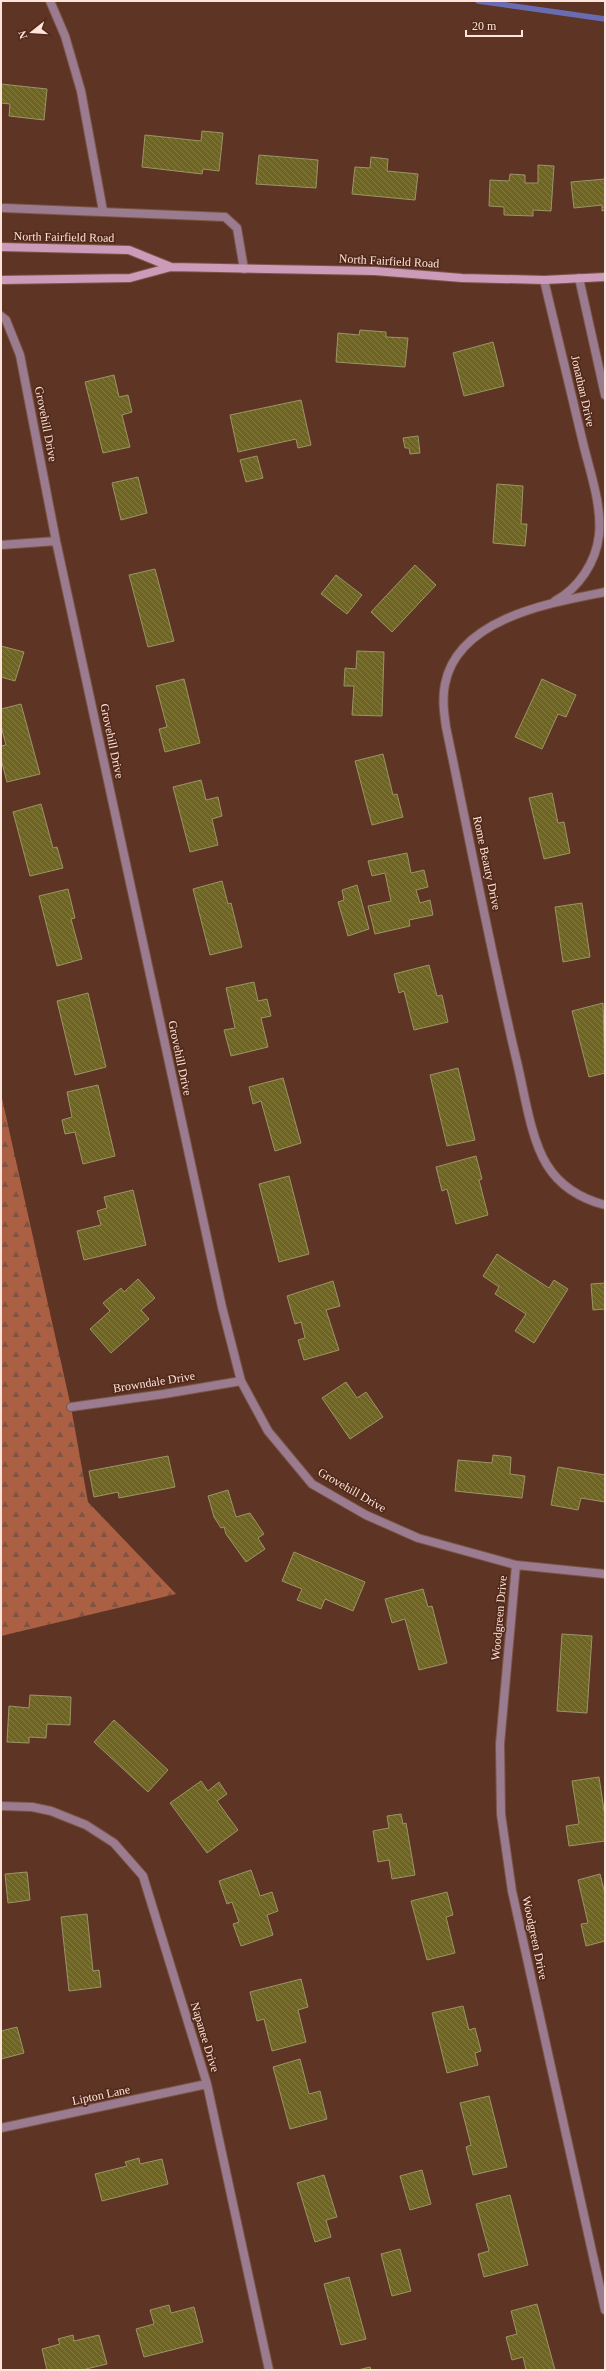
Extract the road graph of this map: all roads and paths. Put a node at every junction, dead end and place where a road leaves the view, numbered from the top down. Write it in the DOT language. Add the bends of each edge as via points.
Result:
graph roads {
  1 [pos="50,1"];
  2 [pos="4,208"];
  3 [pos="104,211"];
  4 [pos="1,247"];
  5 [pos="171,267"];
  6 [pos="244,268"];
  7 [pos="605,276"];
  8 [pos="579,278"];
  9 [pos="1,280"];
  10 [pos="544,280"];
  11 [pos="1,316"];
  12 [pos="605,395"];
  13 [pos="56,541"];
  14 [pos="1,545"];
  15 [pos="605,592"];
  16 [pos="547,606"];
  17 [pos="605,1205"];
  18 [pos="240,1380"];
  19 [pos="71,1406"];
  20 [pos="516,1565"];
  21 [pos="605,1574"];
  22 [pos="1,1806"];
  23 [pos="207,2084"];
  24 [pos="1,2128"];
  25 [pos="605,2310"];
  26 [pos="269,2370"];
  1 -- 3 [label="street" via="65,36 81,90"];
  2 -- 3 [label="street"];
  3 -- 6 [label="street" via="225,217 237,228"];
  4 -- 5 [label="main road, North Fairfield Road" via="129,250"];
  5 -- 6 [label="main road, North Fairfield Road"];
  5 -- 9 [label="main road, North Fairfield Road" via="130,278"];
  6 -- 10 [label="main road, North Fairfield Road" via="375,271 462,278"];
  7 -- 8 [label="main road, North Fairfield Road"];
  8 -- 10 [label="main road, North Fairfield Road"];
  8 -- 12 [label="street, Jonathan Drive"];
  10 -- 16 [label="street, Jonathan Drive" via="587,460 599,524 596,550 585,572 568,592"];
  11 -- 13 [label="street, Grovehill Drive" via="6,320 20,355"];
  13 -- 14 [label="street"];
  13 -- 18 [label="street, Grovehill Drive"];
  15 -- 16 [label="street, Rome Beauty Drive"];
  16 -- 17 [label="street, Rome Beauty Drive" via="494,625 470,640 459,652 451,667 443,701 446,727 509,1028 536,1142 547,1166 563,1185 584,1198"];
  18 -- 19 [label="street, Browndale Drive" via="164,1394"];
  18 -- 20 [label="street, Grovehill Drive" via="268,1431 312,1484 366,1515 418,1538"];
  20 -- 21 [label="street, Grovehill Drive"];
  20 -- 25 [label="street, Woodgreen Drive" via="500,1744 501,1814 512,1891"];
  22 -- 23 [label="street, Napanee Drive" via="32,1807 51,1811 86,1825 114,1843 140,1871"];
  23 -- 24 [label="street, Lipton Lane"];
  23 -- 26 [label="street, Napanee Drive"];
}
